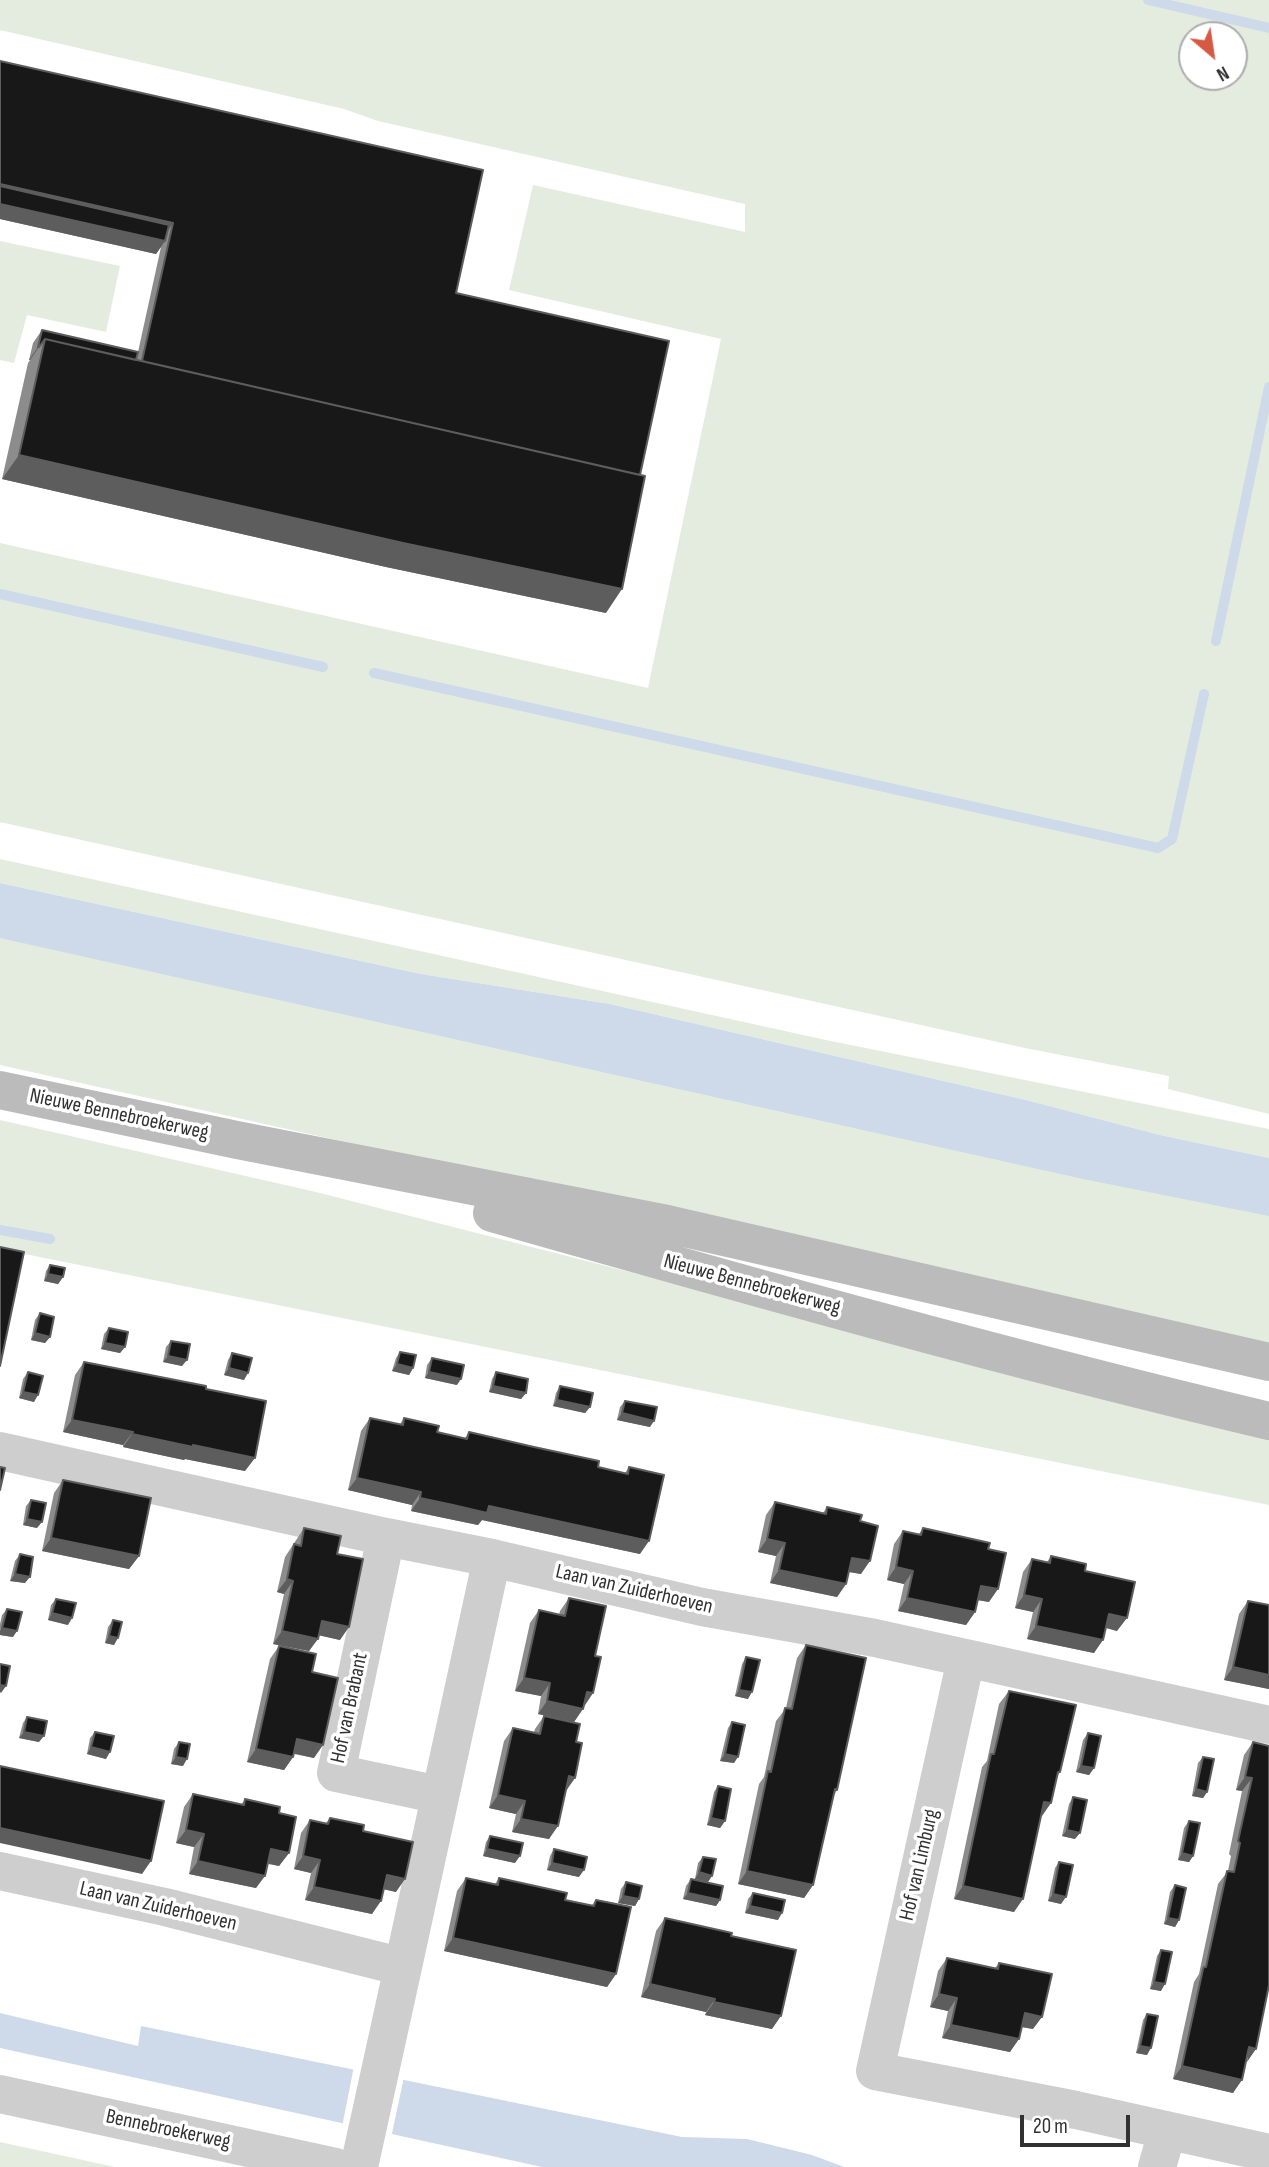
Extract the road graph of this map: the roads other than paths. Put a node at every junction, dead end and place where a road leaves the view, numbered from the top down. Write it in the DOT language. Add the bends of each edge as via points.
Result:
graph roads {
  1 [pos="0,1090"];
  2 [pos="237,1140"];
  3 [pos="1269,1362"];
  4 [pos="1269,1421"];
  5 [pos="0,1451"];
  6 [pos="386,1538"];
  7 [pos="492,1558"];
  8 [pos="966,1659"];
  9 [pos="1269,1725"];
  10 [pos="440,1795"];
  11 [pos="0,1871"];
  12 [pos="403,1967"];
  13 [pos="0,2094"];
  14 [pos="1162,2149"];
  15 [pos="1269,2153"];
  16 [pos="353,2162"];
  1 -- 2 [label="main road, Nieuwe Bennebroekerweg"];
  2 -- 3 [label="main road, Nieuwe Bennebroekerweg" via="667,1224"];
  2 -- 4 [label="main road, Nieuwe Bennebroekerweg" via="664,1262"];
  5 -- 6 [label="street, Laan van Zuiderhoeven"];
  6 -- 7 [label="street, Laan van Zuiderhoeven"];
  6 -- 10 [label="street, Hof van Brabant" via="336,1773"];
  7 -- 8 [label="street, Laan van Zuiderhoeven"];
  7 -- 10 [label="street"];
  8 -- 9 [label="street, Laan van Zuiderhoeven"];
  8 -- 14 [label="street, Hof van Limburg" via="875,2071 1076,2110"];
  10 -- 12 [label="street"];
  11 -- 12 [label="street, Laan van Zuiderhoeven"];
  12 -- 16 [label="street"];
  13 -- 16 [label="street, Bennebroekerweg"];
  14 -- 15 [label="street"];
}
